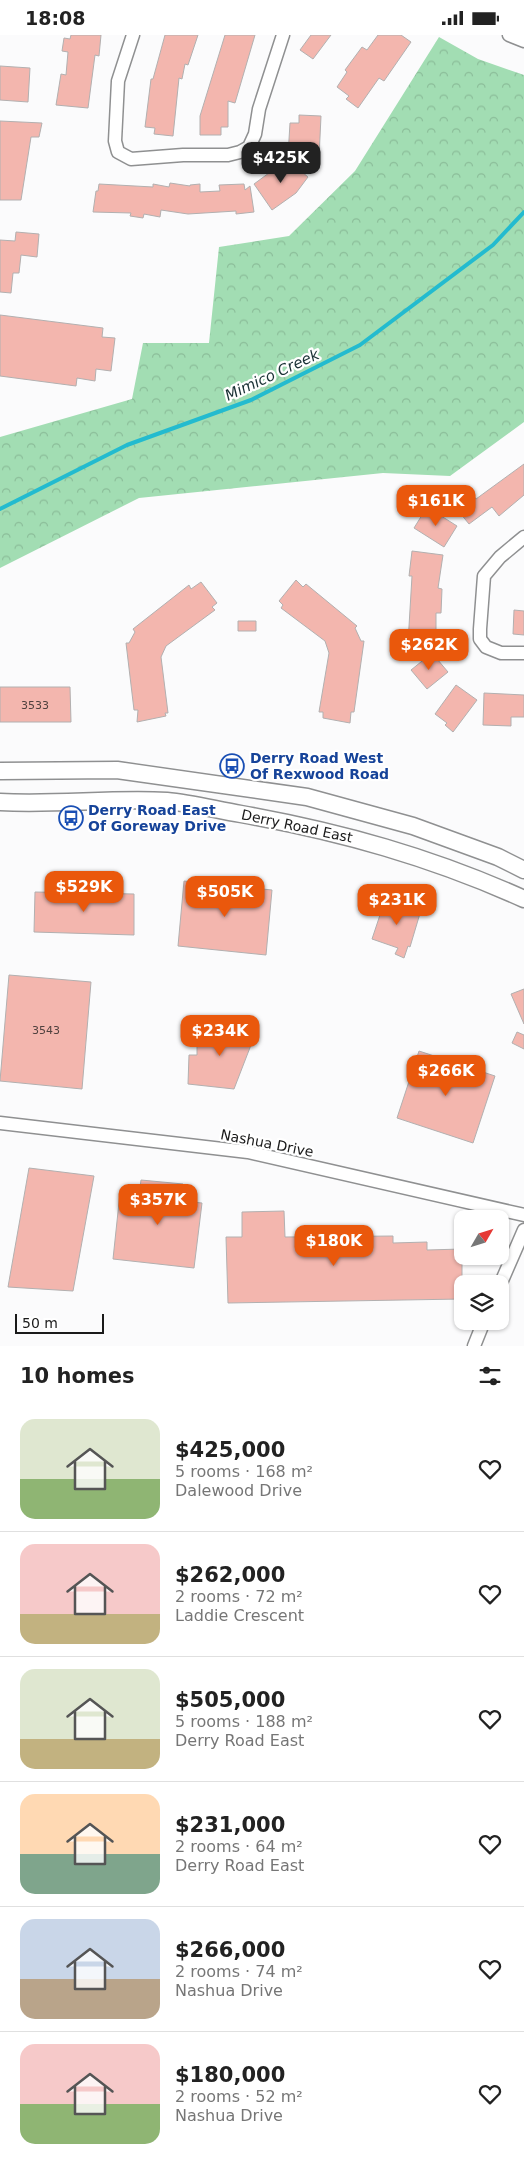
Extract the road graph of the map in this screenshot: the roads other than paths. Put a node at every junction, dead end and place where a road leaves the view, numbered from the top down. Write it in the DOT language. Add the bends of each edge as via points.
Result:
graph roads {
  1 [pos="133,35"];
  2 [pos="283,35"];
  3 [pos="509,35"];
  4 [pos="524,41"];
  5 [pos="524,537"];
  6 [pos="524,653"];
  7 [pos="0,771"];
  8 [pos="0,802"];
  9 [pos="524,869"];
  10 [pos="524,899"];
  11 [pos="0,1123"];
  12 [pos="524,1215"];
  13 [pos="524,1230"];
  14 [pos="504,1275"];
  15 [pos="480,1330"];
  16 [pos="474,1346"];
  1 -- 2 [label="street" via="118,81 115,141 118,152 131,159 228,155 249,147"];
  3 -- 4 [label="street"];
  5 -- 6 [label="street" via="484,576 480,629 480,639 486,647 501,653"];
  7 -- 9 [label="main road, Derry Road East" via="117,770 307,797 413,826"];
  8 -- 10 [label="main road, Derry Road East" via="168,801 285,822 356,838 431,861"];
  11 -- 12 [label="street, Nashua Drive" via="248,1152"];
  13 -- 14 [label="street"];
  15 -- 16 [label="street"];
}
